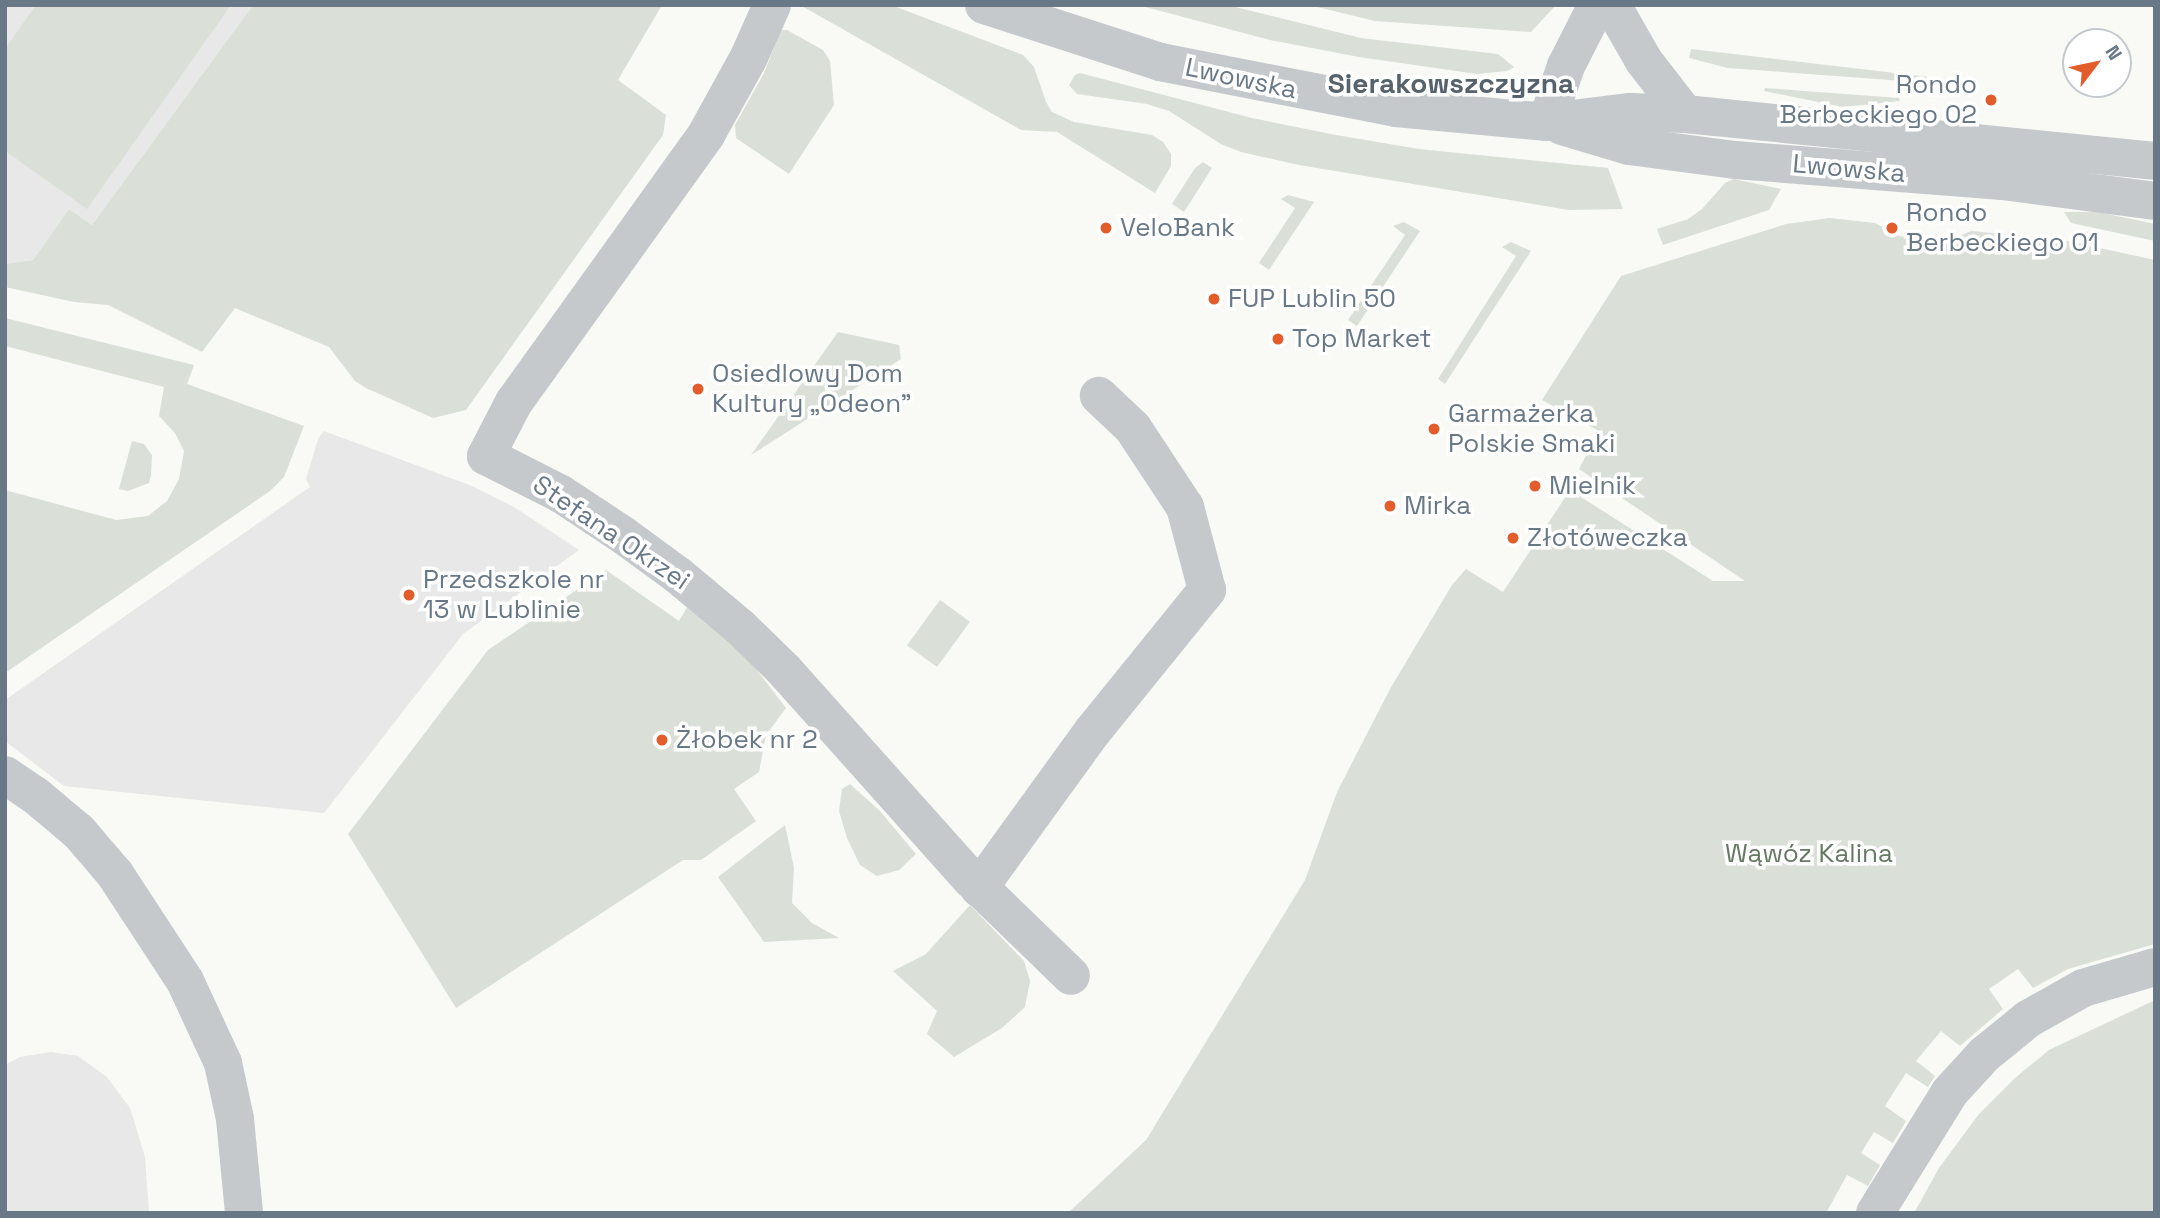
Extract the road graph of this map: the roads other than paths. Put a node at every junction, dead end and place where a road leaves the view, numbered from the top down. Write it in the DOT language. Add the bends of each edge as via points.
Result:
graph roads {
  1 [pos="772,5"];
  2 [pos="984,5"];
  3 [pos="1597,5"];
  4 [pos="1612,5"];
  5 [pos="1685,114"];
  6 [pos="1547,121"];
  7 [pos="2155,162"];
  8 [pos="2155,201"];
  9 [pos="1099,396"];
  10 [pos="5,775"];
  11 [pos="979,888"];
  12 [pos="2155,967"];
  13 [pos="1071,976"];
  14 [pos="244,1213"];
  15 [pos="1875,1213"];
  1 -- 11 [label="street, Stefana Okrzei" via="706,135 514,402 486,456 561,494 623,535 741,628"];
  2 -- 6 [label="street, Lwowska" via="1160,62 1248,81 1396,108"];
  3 -- 6 [label="street" via="1566,66"];
  4 -- 5 [label="street" via="1644,61"];
  5 -- 6 [label="street, Lwowska" via="1630,112"];
  5 -- 7 [label="street, Lwowska"];
  6 -- 8 [label="street, Lwowska" via="1629,146 1735,160 2002,181"];
  9 -- 11 [label="street" via="1133,428 1185,507 1207,590 1092,732"];
  10 -- 14 [label="street" via="79,832 106,863 186,981 223,1063 236,1119"];
  11 -- 13 [label="street, Stefana Okrzei"];
  12 -- 15 [label="street" via="2082,988 2028,1019 1985,1054 1950,1092"];
}
